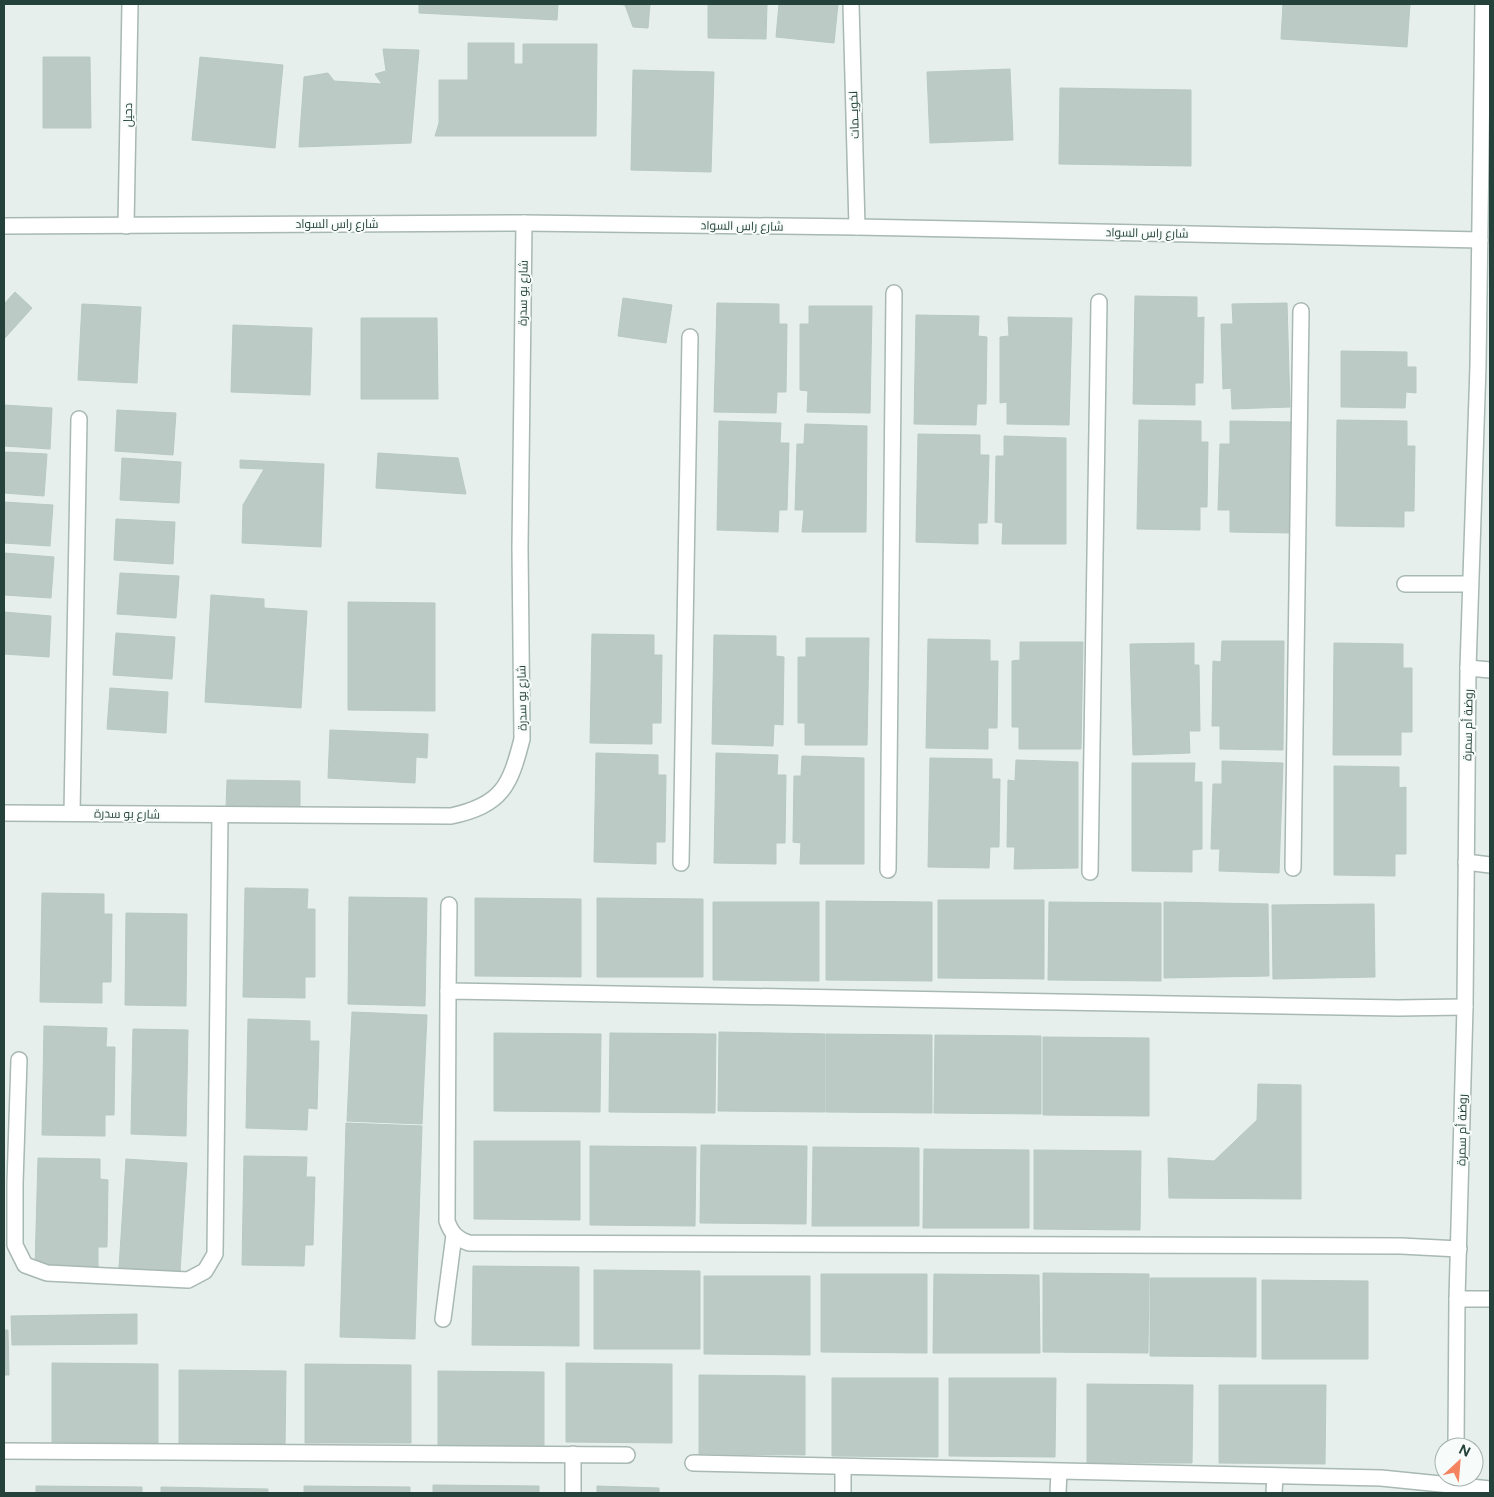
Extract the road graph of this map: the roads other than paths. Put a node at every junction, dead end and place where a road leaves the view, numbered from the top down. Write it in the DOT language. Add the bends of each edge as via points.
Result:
graph roads {
  1 [pos="130,4"];
  2 [pos="851,4"];
  3 [pos="1483,4"];
  4 [pos="524,223"];
  5 [pos="4,226"];
  6 [pos="126,226"];
  7 [pos="857,227"];
  8 [pos="1480,240"];
  9 [pos="894,293"];
  10 [pos="1099,302"];
  11 [pos="1301,311"];
  12 [pos="690,338"];
  13 [pos="1484,366"];
  14 [pos="79,419"];
  15 [pos="1405,584"];
  16 [pos="1470,584"];
  17 [pos="1468,668"];
  18 [pos="1490,670"];
  19 [pos="4,813"];
  20 [pos="72,813"];
  21 [pos="220,814"];
  22 [pos="1466,862"];
  23 [pos="681,863"];
  24 [pos="1490,866"];
  25 [pos="1293,868"];
  26 [pos="888,870"];
  27 [pos="1090,872"];
  28 [pos="449,905"];
  29 [pos="448,991"];
  30 [pos="1465,1007"];
  31 [pos="19,1060"];
  32 [pos="10,1183"];
  33 [pos="454,1235"];
  34 [pos="1459,1249"];
  35 [pos="1457,1299"];
  36 [pos="1490,1299"];
  37 [pos="444,1320"];
  38 [pos="1456,1437"];
  39 [pos="4,1451"];
  40 [pos="573,1454"];
  41 [pos="627,1455"];
  42 [pos="693,1463"];
  43 [pos="843,1467"];
  44 [pos="1059,1472"];
  45 [pos="1275,1476"];
  46 [pos="1434,1483"];
  47 [pos="1473,1487"];
  48 [pos="1490,1489"];
  49 [pos="573,1493"];
  50 [pos="843,1493"];
  51 [pos="1058,1493"];
  52 [pos="1274,1493"];
  1 -- 6 [label="street, دحيل"];
  2 -- 7 [label="street, لخويــمات"];
  3 -- 8 [label="street, روضة أم سمرة"];
  4 -- 6 [label="street, شارع راس السواد"];
  4 -- 7 [label="street, شارع راس السواد"];
  4 -- 21 [label="street, شارع بو سدرة" via="520,548 522,739 506,787 491,802 470,812 451,816"];
  5 -- 6 [label="street, شارع راس السواد"];
  7 -- 8 [label="street, شارع راس السواد"];
  8 -- 13 [label="street, روضة أم سمرة"];
  9 -- 26 [label="street"];
  10 -- 27 [label="street"];
  11 -- 25 [label="street"];
  12 -- 23 [label="street"];
  13 -- 16 [label="street, روضة أم سمرة"];
  14 -- 20 [label="street"];
  15 -- 16 [label="street"];
  16 -- 17 [label="street, روضة أم سمرة"];
  17 -- 18 [label="street"];
  17 -- 22 [label="street, روضة أم سمرة"];
  19 -- 20 [label="street, شارع بو سدرة"];
  20 -- 21 [label="street, شارع بو سدرة"];
  21 -- 32 [label="street" via="215,1254 205,1271 188,1280 47,1273 25,1265 15,1245"];
  22 -- 24 [label="street"];
  22 -- 30 [label="street, روضة أم سمرة"];
  28 -- 29 [label="street"];
  29 -- 30 [label="street"];
  29 -- 33 [label="street" via="446,1214"];
  30 -- 34 [label="street, روضة أم سمرة"];
  31 -- 32 [label="street"];
  33 -- 34 [label="street" via="469,1243 1401,1246"];
  33 -- 37 [label="street"];
  34 -- 35 [label="street, روضة أم سمرة"];
  35 -- 36 [label="street"];
  35 -- 38 [label="street, روضة أم سمرة"];
  39 -- 40 [label="street"];
  40 -- 41 [label="street"];
  40 -- 49 [label="street"];
  42 -- 43 [label="street"];
  43 -- 44 [label="street"];
  43 -- 50 [label="street"];
  44 -- 45 [label="street"];
  44 -- 51 [label="street"];
  45 -- 46 [label="street" via="1381,1478"];
  45 -- 52 [label="street"];
  47 -- 48 [label="street"];
}
